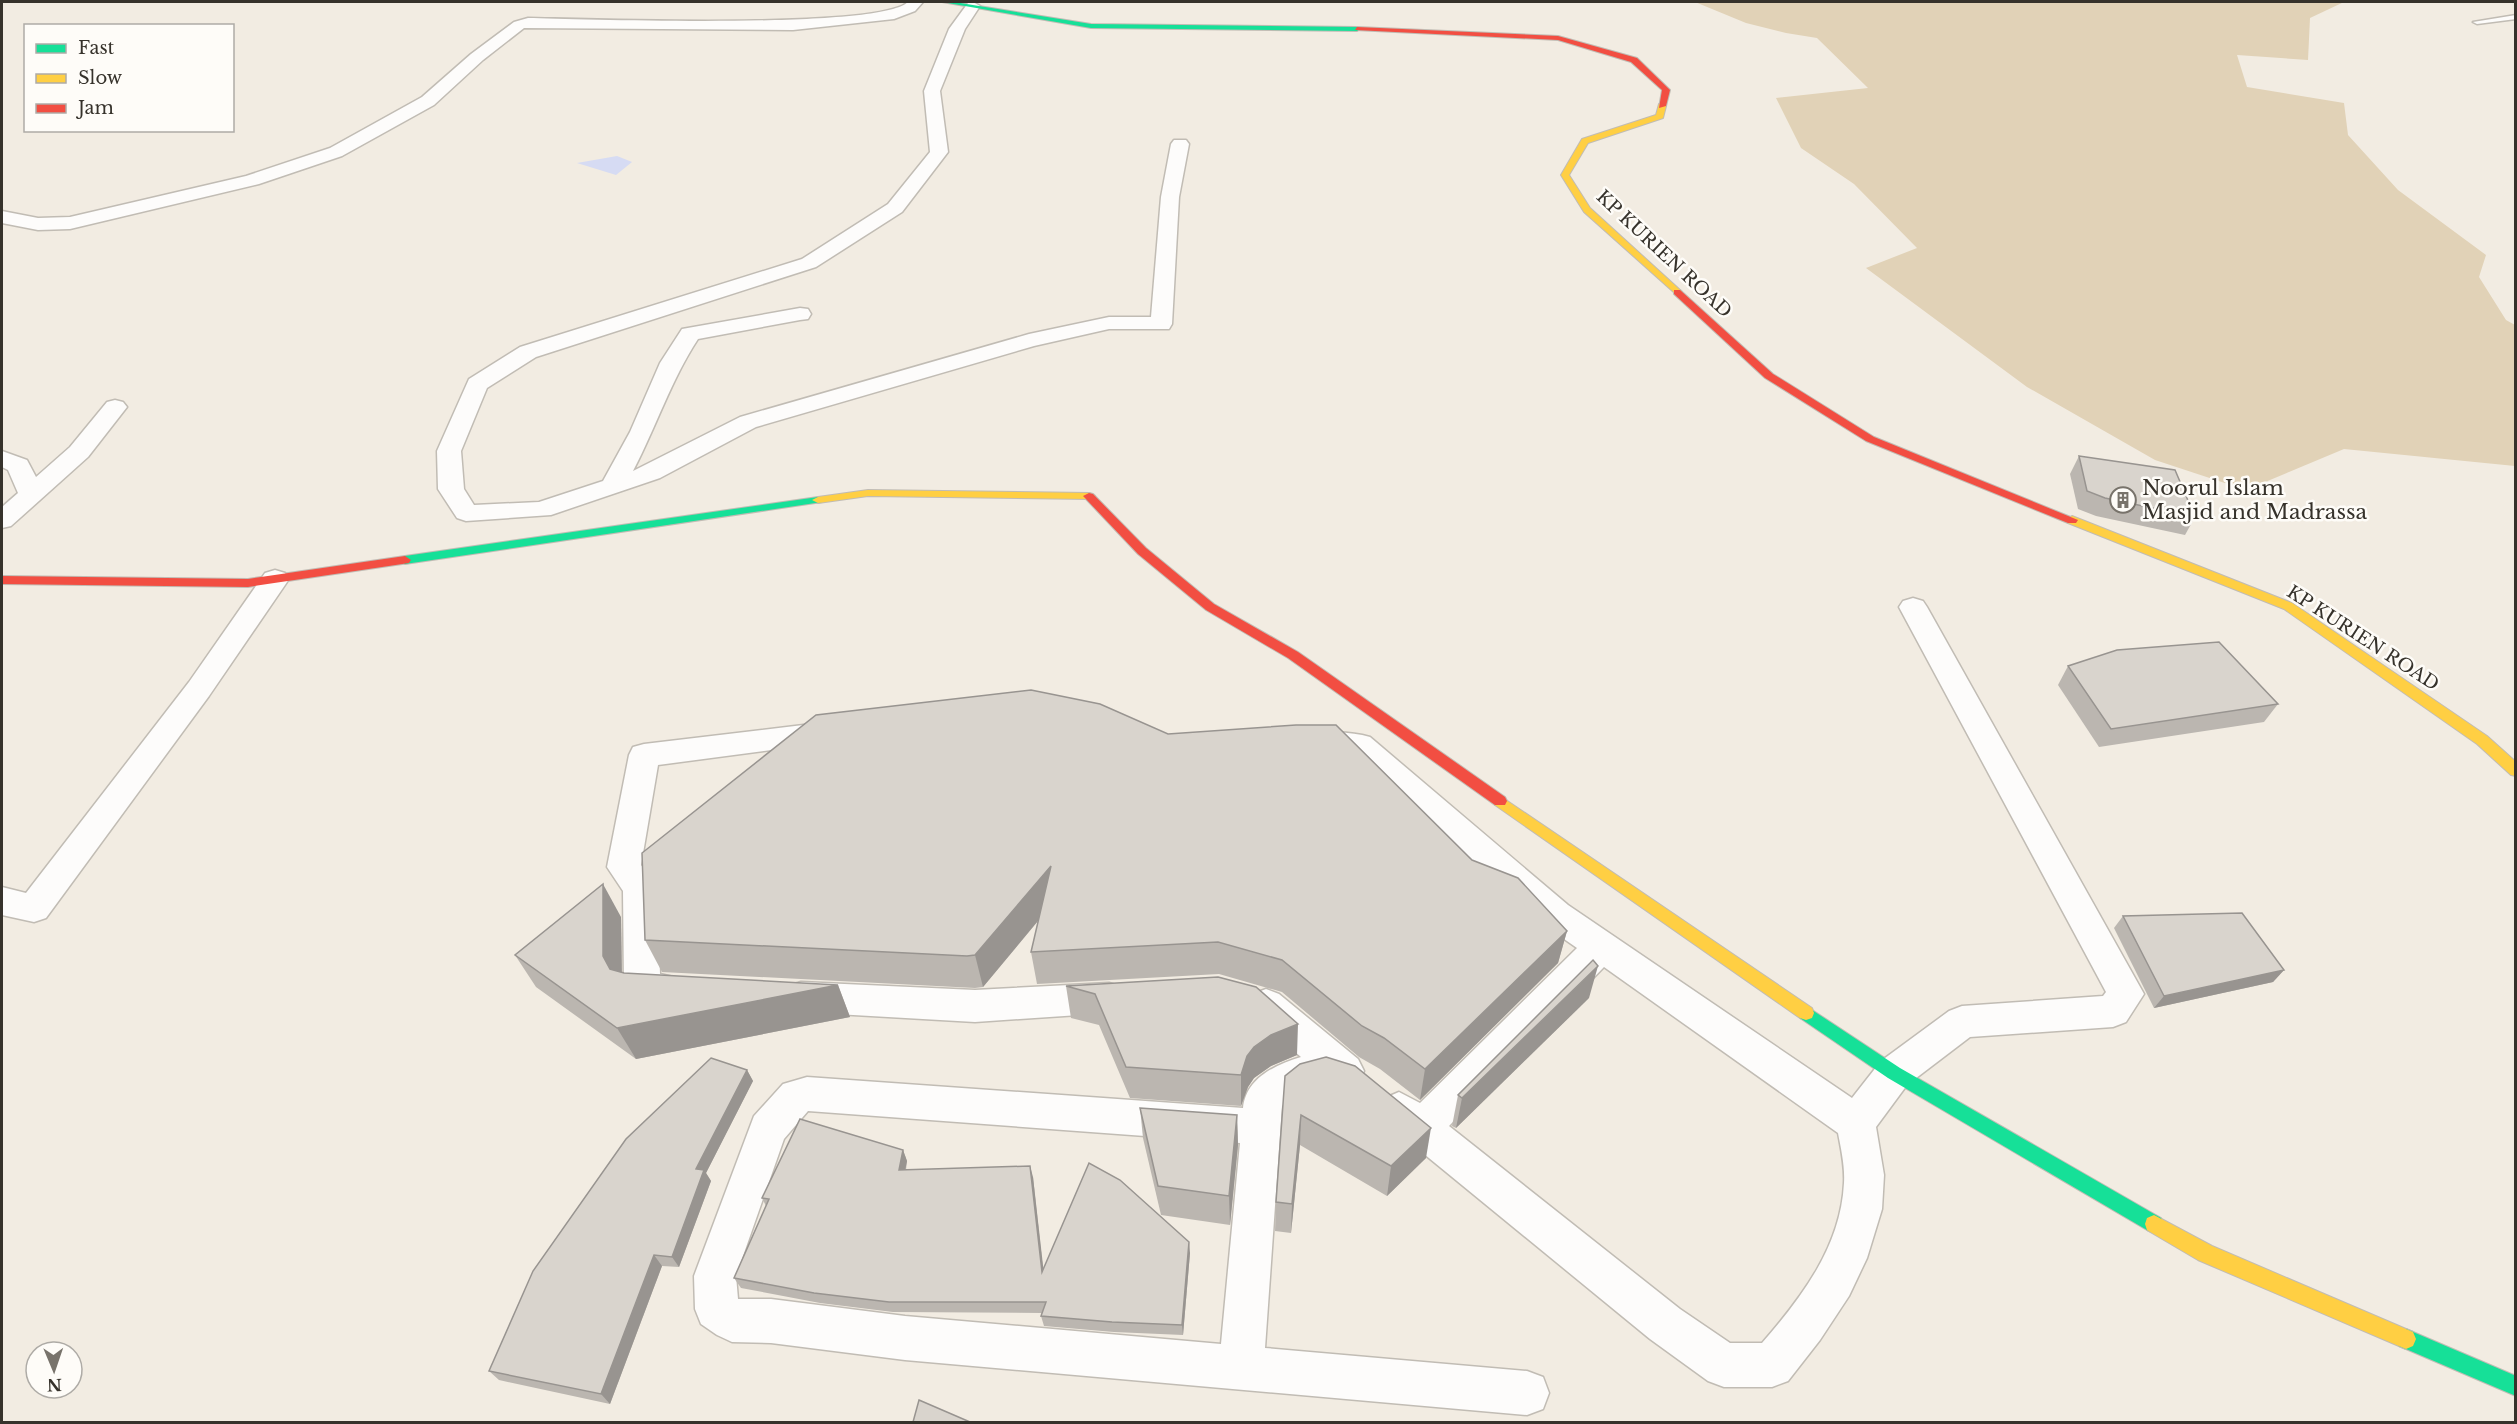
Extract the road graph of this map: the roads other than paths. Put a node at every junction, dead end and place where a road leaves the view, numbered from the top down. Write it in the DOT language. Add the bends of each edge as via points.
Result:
graph roads {
  1 [pos="916,2"];
  2 [pos="945,2"];
  3 [pos="973,6"];
  4 [pos="2516,17"];
  5 [pos="2477,22"];
  6 [pos="1180,144"];
  7 [pos="2,217"];
  8 [pos="800,314"];
  9 [pos="115,407"];
  10 [pos="2,458"];
  11 [pos="613,485"];
  12 [pos="31,494"];
  13 [pos="2,520"];
  14 [pos="275,579"];
  15 [pos="2,580"];
  16 [pos="1913,607"];
  17 [pos="860,729"];
  18 [pos="1281,745"];
  19 [pos="2516,771"];
  20 [pos="2,901"];
  21 [pos="1602,946"];
  22 [pos="697,992"];
  23 [pos="764,995"];
  24 [pos="1137,996"];
  25 [pos="1238,997"];
  26 [pos="1345,1071"];
  27 [pos="1894,1073"];
  28 [pos="1856,1123"];
  29 [pos="1262,1127"];
  30 [pos="1421,1128"];
  31 [pos="1240,1368"];
  32 [pos="2516,1386"];
  33 [pos="1527,1394"];
  1 -- 7 [label="street" via="894,15 793,25 528,22 477,57 428,100 336,152 252,180 70,223 38,224"];
  2 -- 3 [label="street, KP KURIEN ROAD"];
  3 -- 11 [label="street" via="957,29 932,91 939,152 895,208 809,263 528,352 477,384 449,451 451,489 466,513 542,510"];
  3 -- 19 [label="street, KP KURIEN ROAD" via="1091,26 1362,29 1558,38 1634,60 1666,90 1660,116 1585,141 1565,175 1587,210 1769,376 1870,439 2288,606 2482,740"];
  4 -- 5 [label="lane"];
  6 -- 11 [label="street" via="1170,197 1161,324 1109,323 1029,341 748,422 651,473"];
  8 -- 11 [label="street" via="690,334 671,363 642,432"];
  9 -- 12 [label="street" via="79,452"];
  10 -- 12 [label="street" via="18,465"];
  12 -- 13 [label="street"];
  14 -- 15 [label="street" via="248,583"];
  14 -- 20 [label="street" via="199,689 34,908"];
  14 -- 27 [label="street" via="868,493 1089,496 1142,551 1210,607 1293,655 1640,900"];
  16 -- 27 [label="street" via="2126,994 2113,1011 1962,1022"];
  17 -- 22 [label="street" via="645,754 624,867 640,888 642,988"];
  18 -- 21 [label="street" via="1359,745 1556,915"];
  21 -- 28 [label="street"];
  21 -- 30 [label="street"];
  23 -- 24 [label="street" via="975,1006"];
  25 -- 26 [label="street" via="1268,1005"];
  26 -- 29 [label="street" via="1322,1068 1278,1083 1263,1100"];
  26 -- 30 [label="street"];
  27 -- 28 [label="street"];
  27 -- 32 [label="street" via="2205,1253"];
  28 -- 30 [label="street" via="1864,1182 1861,1219 1837,1276 1772,1365 1724,1365 1665,1324"];
  29 -- 31 [label="street"];
  29 -- 31 [label="street" via="797,1096 768,1129 715,1275 716,1309 732,1320"];
  31 -- 33 [label="street"];
}
